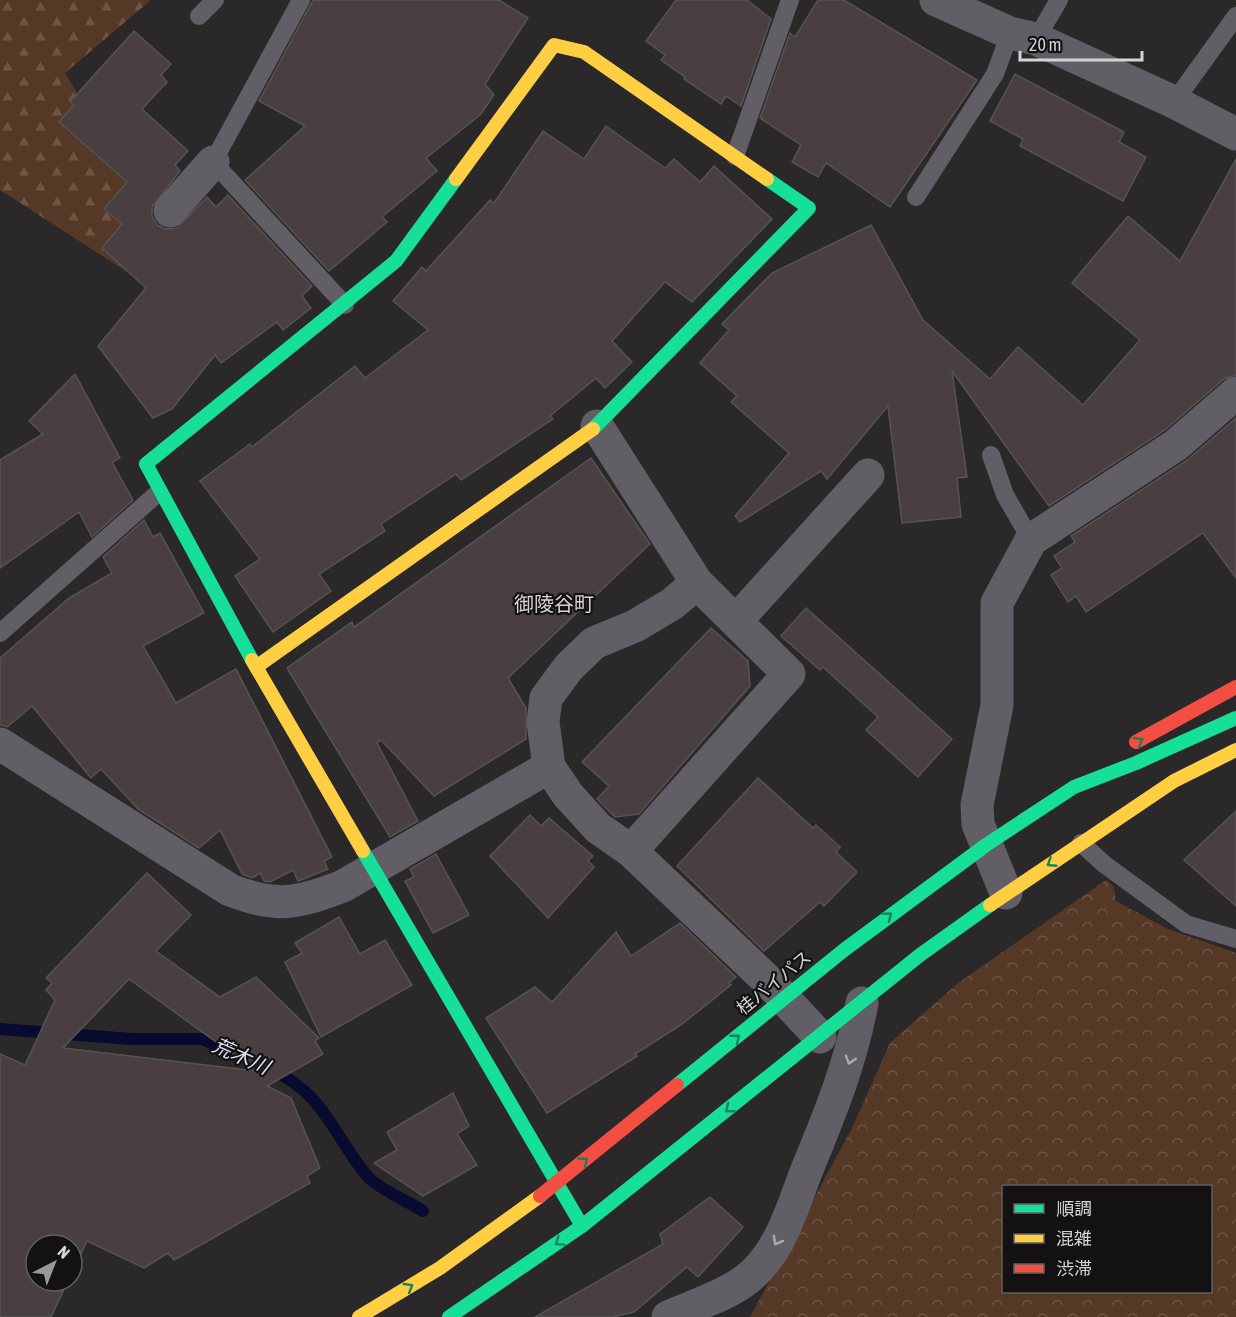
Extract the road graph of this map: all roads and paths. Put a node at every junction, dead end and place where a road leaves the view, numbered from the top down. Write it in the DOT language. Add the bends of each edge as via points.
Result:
graph roads {
  1 [pos="215,0"];
  2 [pos="301,0"];
  3 [pos="790,0"];
  4 [pos="936,0"];
  5 [pos="1059,0"];
  6 [pos="199,16"];
  7 [pos="1236,16"];
  8 [pos="1023,36"];
  9 [pos="1174,102"];
  10 [pos="1236,134"];
  11 [pos="735,156"];
  12 [pos="213,162"];
  13 [pos="916,197"];
  14 [pos="170,211"];
  15 [pos="345,305"];
  16 [pos="1236,393"];
  17 [pos="597,426"];
  18 [pos="991,455"];
  19 [pos="868,475"];
  20 [pos="159,492"];
  21 [pos="1031,540"];
  22 [pos="697,583"];
  23 [pos="736,621"];
  24 [pos="0,633"];
  25 [pos="256,667"];
  26 [pos="1236,687"];
  27 [pos="1236,718"];
  28 [pos="0,744"];
  29 [pos="1236,750"];
  30 [pos="549,766"];
  31 [pos="1074,787"];
  32 [pos="1161,806"];
  33 [pos="1100,831"];
  34 [pos="1081,843"];
  35 [pos="986,845"];
  36 [pos="631,851"];
  37 [pos="374,868"];
  38 [pos="1006,893"];
  39 [pos="1236,939"];
  40 [pos="786,997"];
  41 [pos="862,1003"];
  42 [pos="820,1037"];
  43 [pos="556,1184"];
  44 [pos="582,1226"];
  45 [pos="359,1317"];
  46 [pos="449,1317"];
  47 [pos="668,1317"];
  1 -- 6 [label="lane"];
  2 -- 12 [label="lane"];
  3 -- 11 [label="lane"];
  4 -- 8 [label="street"];
  5 -- 8 [label="lane"];
  7 -- 9 [label="lane"];
  8 -- 9 [label="street"];
  8 -- 13 [label="lane"];
  9 -- 10 [label="street"];
  11 -- 15 [label="main road" via="584,52 554,45 396,261"];
  11 -- 17 [label="main road" via="808,208"];
  12 -- 14 [label="street"];
  12 -- 15 [label="lane"];
  15 -- 20 [label="main road" via="146,464"];
  16 -- 21 [label="street" via="1176,445"];
  17 -- 22 [label="street"];
  17 -- 25 [label="main road"];
  18 -- 21 [label="lane" via="1005,495"];
  19 -- 23 [label="street"];
  20 -- 24 [label="lane"];
  20 -- 25 [label="main road"];
  21 -- 35 [label="street" via="997,603 997,705 977,805 978,824"];
  22 -- 23 [label="street"];
  22 -- 30 [label="street" via="672,604 635,626 594,643 569,667 546,698 543,722"];
  23 -- 36 [label="street" via="789,674"];
  25 -- 37 [label="main road"];
  31 -- 26 [label="main road, one-way" via="1121,751"];
  27 -- 31 [label="main road, 桂バイパス"];
  28 -- 37 [label="street" via="230,890 255,900 306,900 343,886"];
  29 -- 33 [label="main road" via="1174,781"];
  30 -- 36 [label="street" via="568,795 598,828"];
  30 -- 37 [label="street"];
  31 -- 35 [label="main road, 桂バイパス"];
  32 -- 33 [label="main road"];
  33 -- 34 [label="main road"];
  34 -- 38 [label="main road, one-way"];
  34 -- 39 [label="lane" via="1186,924"];
  35 -- 38 [label="street"];
  40 -- 35 [label="main road, 桂バイパス, one-way" via="891,913"];
  36 -- 40 [label="street"];
  37 -- 43 [label="main road"];
  38 -- 41 [label="main road"];
  40 -- 42 [label="street"];
  43 -- 40 [label="main road, 桂バイパス, one-way"];
  41 -- 42 [label="main road"];
  41 -- 47 [label="street, one-way" via="842,1083 778,1242 742,1283"];
  42 -- 44 [label="main road, one-way"];
  43 -- 44 [label="main road"];
  45 -- 43 [label="main road, 桂バイパス, one-way" via="440,1268"];
  44 -- 46 [label="main road, one-way"];
}
